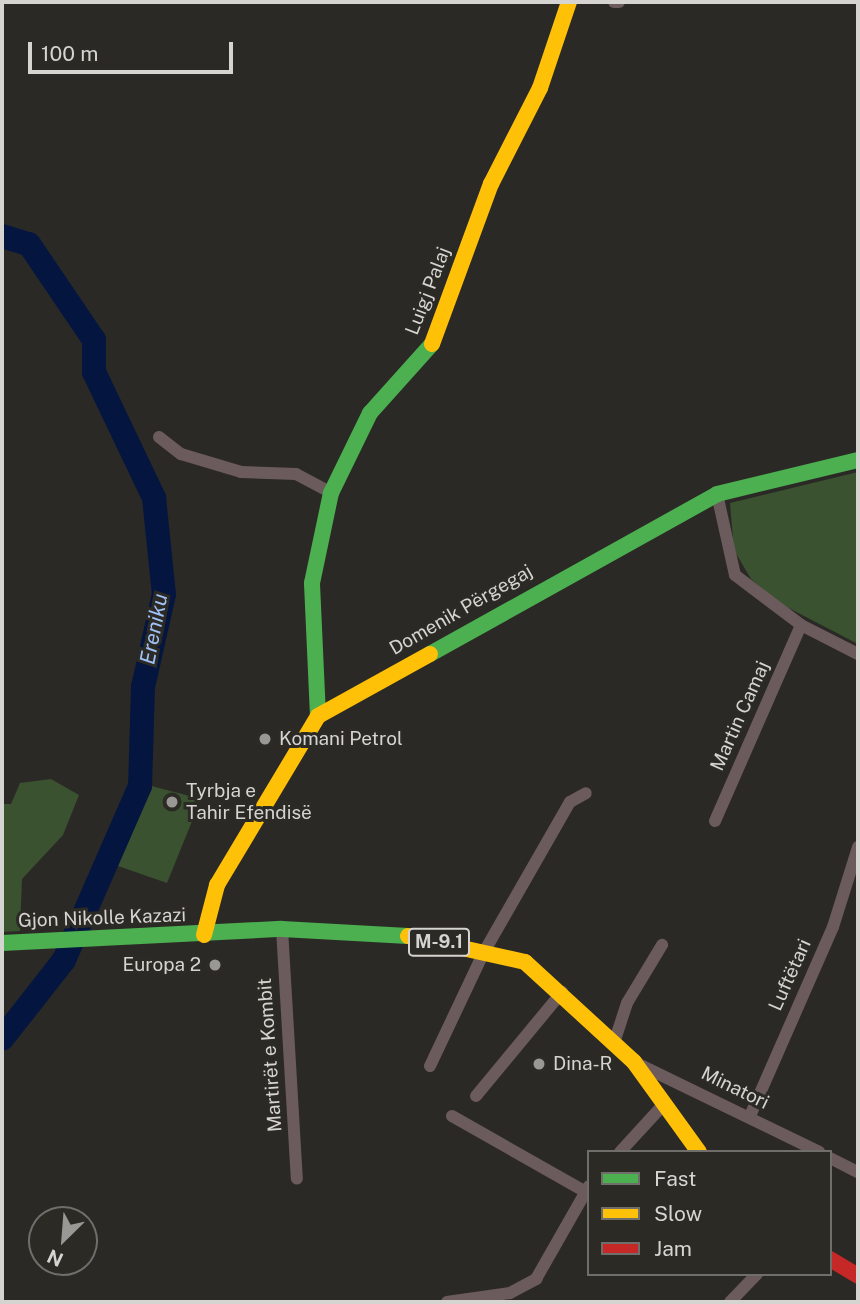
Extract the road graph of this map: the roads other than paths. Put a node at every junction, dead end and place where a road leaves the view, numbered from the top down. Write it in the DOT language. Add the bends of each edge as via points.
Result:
graph roads {
  1 [pos="569,2"];
  2 [pos="614,2"];
  3 [pos="620,2"];
  4 [pos="159,437"];
  5 [pos="858,460"];
  6 [pos="331,493"];
  7 [pos="716,494"];
  8 [pos="801,625"];
  9 [pos="858,654"];
  10 [pos="318,716"];
  11 [pos="586,793"];
  12 [pos="715,821"];
  13 [pos="858,847"];
  14 [pos="282,929"];
  15 [pos="204,935"];
  16 [pos="2,943"];
  17 [pos="662,945"];
  18 [pos="484,952"];
  19 [pos="562,992"];
  20 [pos="614,1043"];
  21 [pos="634,1062"];
  22 [pos="430,1066"];
  23 [pos="476,1096"];
  24 [pos="664,1104"];
  25 [pos="452,1116"];
  26 [pos="750,1116"];
  27 [pos="622,1150"];
  28 [pos="698,1150"];
  29 [pos="815,1150"];
  30 [pos="832,1159"];
  31 [pos="858,1172"];
  32 [pos="297,1179"];
  33 [pos="587,1189"];
  34 [pos="832,1260"];
  35 [pos="755,1276"];
  36 [pos="858,1276"];
  37 [pos="447,1302"];
  38 [pos="730,1302"];
  1 -- 6 [label="main road, Luigj Palaj" via="540,88 491,184 433,342 370,413"];
  2 -- 3 [label="street"];
  4 -- 6 [label="street" via="181,454 242,472 296,474"];
  5 -- 7 [label="main road, Domenik Përgegaj"];
  6 -- 10 [label="main road, Luigj Palaj" via="312,583"];
  7 -- 8 [label="street" via="734,575"];
  7 -- 10 [label="main road, Domenik Përgegaj"];
  8 -- 9 [label="street"];
  8 -- 12 [label="street, Martin Camaj"];
  10 -- 15 [label="main road, Domenik Përgegaj" via="217,885"];
  11 -- 18 [label="street" via="570,802"];
  13 -- 26 [label="street, Luftëtari" via="833,927"];
  14 -- 15 [label="main road, M-9.1"];
  14 -- 18 [label="main road, M-9.1" via="390,932"];
  14 -- 32 [label="street, Martirët e Kombit"];
  15 -- 16 [label="main road, Gjon Nikolle Kazazi / M-9.1"];
  17 -- 20 [label="street" via="627,1003"];
  18 -- 19 [label="main road, M-9.1" via="525,962"];
  18 -- 22 [label="street"];
  19 -- 20 [label="main road, M-9.1"];
  19 -- 23 [label="street"];
  20 -- 21 [label="main road, M-9.1"];
  21 -- 24 [label="main road, M-9.1"];
  21 -- 26 [label="street, Minatori"];
  24 -- 27 [label="street"];
  24 -- 28 [label="main road, M-9.1"];
  25 -- 33 [label="street"];
  26 -- 29 [label="street, Minatori"];
  30 -- 31 [label="street"];
  33 -- 37 [label="street" via="536,1279 510,1293"];
  34 -- 36 [label="main road"];
  35 -- 38 [label="street"];
}
